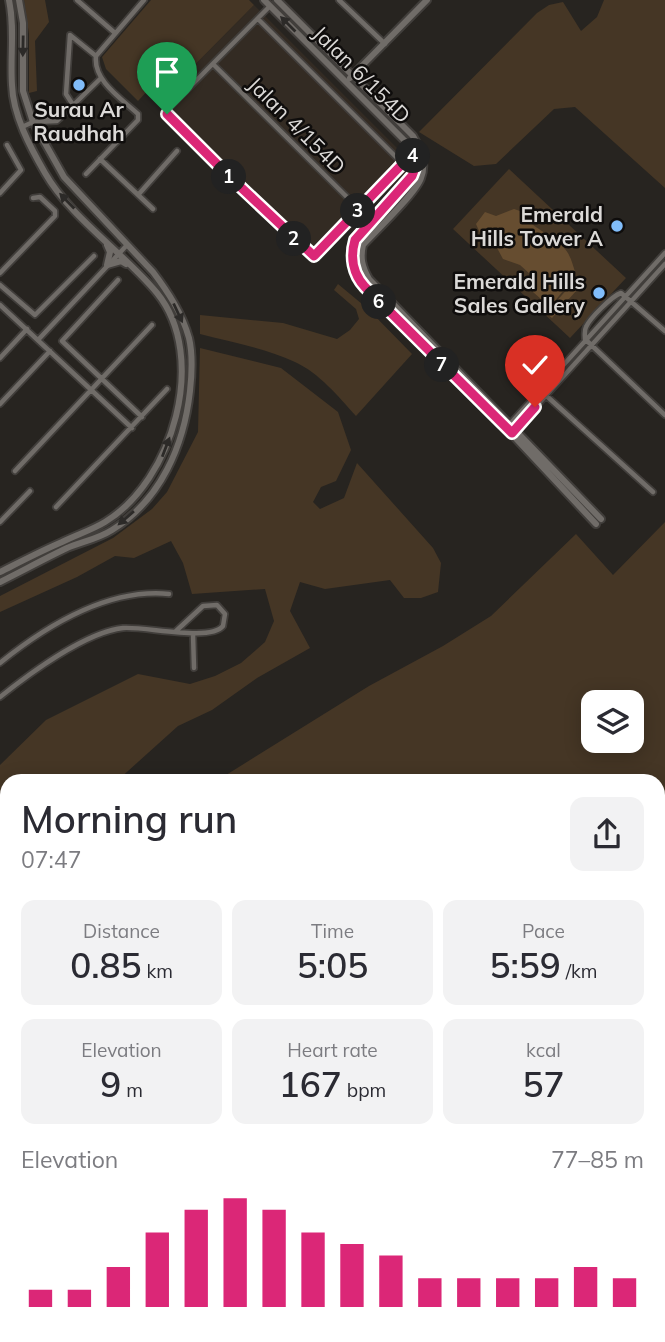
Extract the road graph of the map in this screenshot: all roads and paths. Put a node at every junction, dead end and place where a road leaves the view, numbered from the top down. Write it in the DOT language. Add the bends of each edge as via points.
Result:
graph roads {
  1 [pos="9,0"];
  2 [pos="19,0"];
  3 [pos="77,0"];
  4 [pos="144,0"];
  5 [pos="264,0"];
  6 [pos="277,0"];
  7 [pos="339,0"];
  8 [pos="427,0"];
  9 [pos="270,6"];
  10 [pos="258,19"];
  11 [pos="115,33"];
  12 [pos="385,44"];
  13 [pos="96,56"];
  14 [pos="213,64"];
  15 [pos="345,68"];
  16 [pos="359,69"];
  17 [pos="353,76"];
  18 [pos="101,78"];
  19 [pos="346,82"];
  20 [pos="364,87"];
  21 [pos="73,105"];
  22 [pos="36,122"];
  23 [pos="22,127"];
  24 [pos="413,136"];
  25 [pos="7,145"];
  26 [pos="412,149"];
  27 [pos="177,151"];
  28 [pos="100,159"];
  29 [pos="403,163"];
  30 [pos="86,174"];
  31 [pos="0,192"];
  32 [pos="138,195"];
  33 [pos="33,198"];
  34 [pos="153,209"];
  35 [pos="359,209"];
  36 [pos="105,240"];
  37 [pos="127,246"];
  38 [pos="665,253"];
  39 [pos="118,254"];
  40 [pos="94,256"];
  41 [pos="665,264"];
  42 [pos="107,265"];
  43 [pos="132,267"];
  44 [pos="0,273"];
  45 [pos="118,279"];
  46 [pos="0,285"];
  47 [pos="629,298"];
  48 [pos="0,305"];
  49 [pos="152,325"];
  50 [pos="27,329"];
  51 [pos="665,331"];
  52 [pos="585,339"];
  53 [pos="38,340"];
  54 [pos="591,345"];
  55 [pos="50,351"];
  56 [pos="0,358"];
  57 [pos="101,380"];
  58 [pos="167,389"];
  59 [pos="92,390"];
  60 [pos="540,390"];
  61 [pos="546,395"];
  62 [pos="0,404"];
  63 [pos="665,415"];
  64 [pos="142,417"];
  65 [pos="132,428"];
  66 [pos="511,428"];
  67 [pos="15,471"];
  68 [pos="142,487"];
  69 [pos="30,491"];
  70 [pos="653,492"];
  71 [pos="151,494"];
  72 [pos="56,507"];
  73 [pos="599,521"];
  74 [pos="0,522"];
  75 [pos="0,572"];
  76 [pos="0,582"];
  77 [pos="169,594"];
  78 [pos="176,631"];
  79 [pos="193,633"];
  80 [pos="0,663"];
  81 [pos="194,668"];
  82 [pos="0,696"];
  1 -- 23 [label="street" via="12,94"];
  2 -- 22 [label="street, one-way" via="23,91"];
  3 -- 11 [label="street"];
  4 -- 11 [label="street"];
  5 -- 9 [label="street, Jalan 6/154D"];
  6 -- 9 [label="street"];
  6 -- 15 [label="street, Jalan 6/154D"];
  7 -- 12 [label="street"];
  8 -- 12 [label="street"];
  9 -- 10 [label="street"];
  19 -- 9 [label="street, Jalan 6/154D, one-way"];
  10 -- 14 [label="street"];
  10 -- 29 [label="street"];
  11 -- 13 [label="street"];
  12 -- 16 [label="street"];
  13 -- 18 [label="street"];
  13 -- 21 [label="street" via="70,35 66,94"];
  14 -- 35 [label="street, Jalan 4/154D"];
  14 -- 35 [label="street" via="167,110 169,119 314,256"];
  15 -- 16 [label="street"];
  15 -- 17 [label="street, Jalan 6/154D"];
  16 -- 17 [label="street"];
  16 -- 20 [label="street"];
  17 -- 19 [label="street"];
  17 -- 20 [label="street, Jalan 6/154D"];
  18 -- 21 [label="street"];
  18 -- 28 [label="street" via="139,117"];
  19 -- 26 [label="street, Jalan 6/154D"];
  20 -- 24 [label="street, Jalan 6/154D"];
  21 -- 22 [label="street" via="61,118"];
  22 -- 23 [label="street"];
  22 -- 37 [label="street" via="64,177"];
  36 -- 23 [label="street, one-way" via="54,188"];
  24 -- 26 [label="street"];
  24 -- 66 [label="street, Jalan 6/154D" via="423,159 421,178 363,244 362,268"];
  25 -- 31 [label="street" via="21,170"];
  26 -- 29 [label="street"];
  26 -- 66 [label="street, Jalan 6/154D" via="412,176 355,240 355,272 365,287"];
  27 -- 32 [label="street"];
  28 -- 30 [label="street"];
  28 -- 32 [label="street"];
  29 -- 35 [label="street"];
  32 -- 34 [label="street"];
  33 -- 44 [label="street" via="40,197 55,216"];
  36 -- 39 [label="street"];
  36 -- 42 [label="street" via="110,253"];
  37 -- 39 [label="street"];
  37 -- 71 [label="street, one-way" via="153,272 178,309 191,351 188,410 180,444"];
  38 -- 47 [label="street"];
  39 -- 42 [label="street"];
  39 -- 43 [label="street"];
  40 -- 46 [label="street" via="35,315"];
  41 -- 47 [label="street"];
  42 -- 43 [label="street" via="121,261"];
  42 -- 53 [label="street"];
  68 -- 43 [label="street, one-way" via="168,445 182,376 181,349 159,295"];
  45 -- 57 [label="street" via="62,341"];
  47 -- 51 [label="street"];
  47 -- 52 [label="street"];
  47 -- 52 [label="street" via="621,293 613,296 585,328"];
  47 -- 54 [label="street"];
  48 -- 50 [label="street"];
  49 -- 57 [label="street"];
  50 -- 53 [label="street"];
  50 -- 56 [label="street"];
  52 -- 54 [label="street"];
  52 -- 60 [label="street"];
  53 -- 55 [label="street"];
  54 -- 61 [label="street"];
  54 -- 63 [label="street"];
  55 -- 59 [label="street"];
  55 -- 62 [label="street"];
  57 -- 59 [label="street"];
  57 -- 64 [label="street"];
  58 -- 64 [label="street"];
  59 -- 65 [label="street"];
  59 -- 67 [label="street"];
  60 -- 61 [label="street"];
  60 -- 66 [label="street"];
  61 -- 66 [label="street"];
  61 -- 70 [label="street"];
  64 -- 65 [label="street"];
  65 -- 72 [label="street"];
  66 -- 73 [label="street, Jalan 6/154D"];
  68 -- 71 [label="street"];
  68 -- 75 [label="street" via="105,522"];
  69 -- 74 [label="street"];
  71 -- 76 [label="street, one-way" via="112,530"];
  77 -- 80 [label="street" via="124,596 80,613"];
  78 -- 79 [label="street"];
  78 -- 79 [label="street" via="203,606 217,605 225,614 219,631"];
  78 -- 82 [label="street" via="136,628 104,633"];
  79 -- 81 [label="street"];
}
